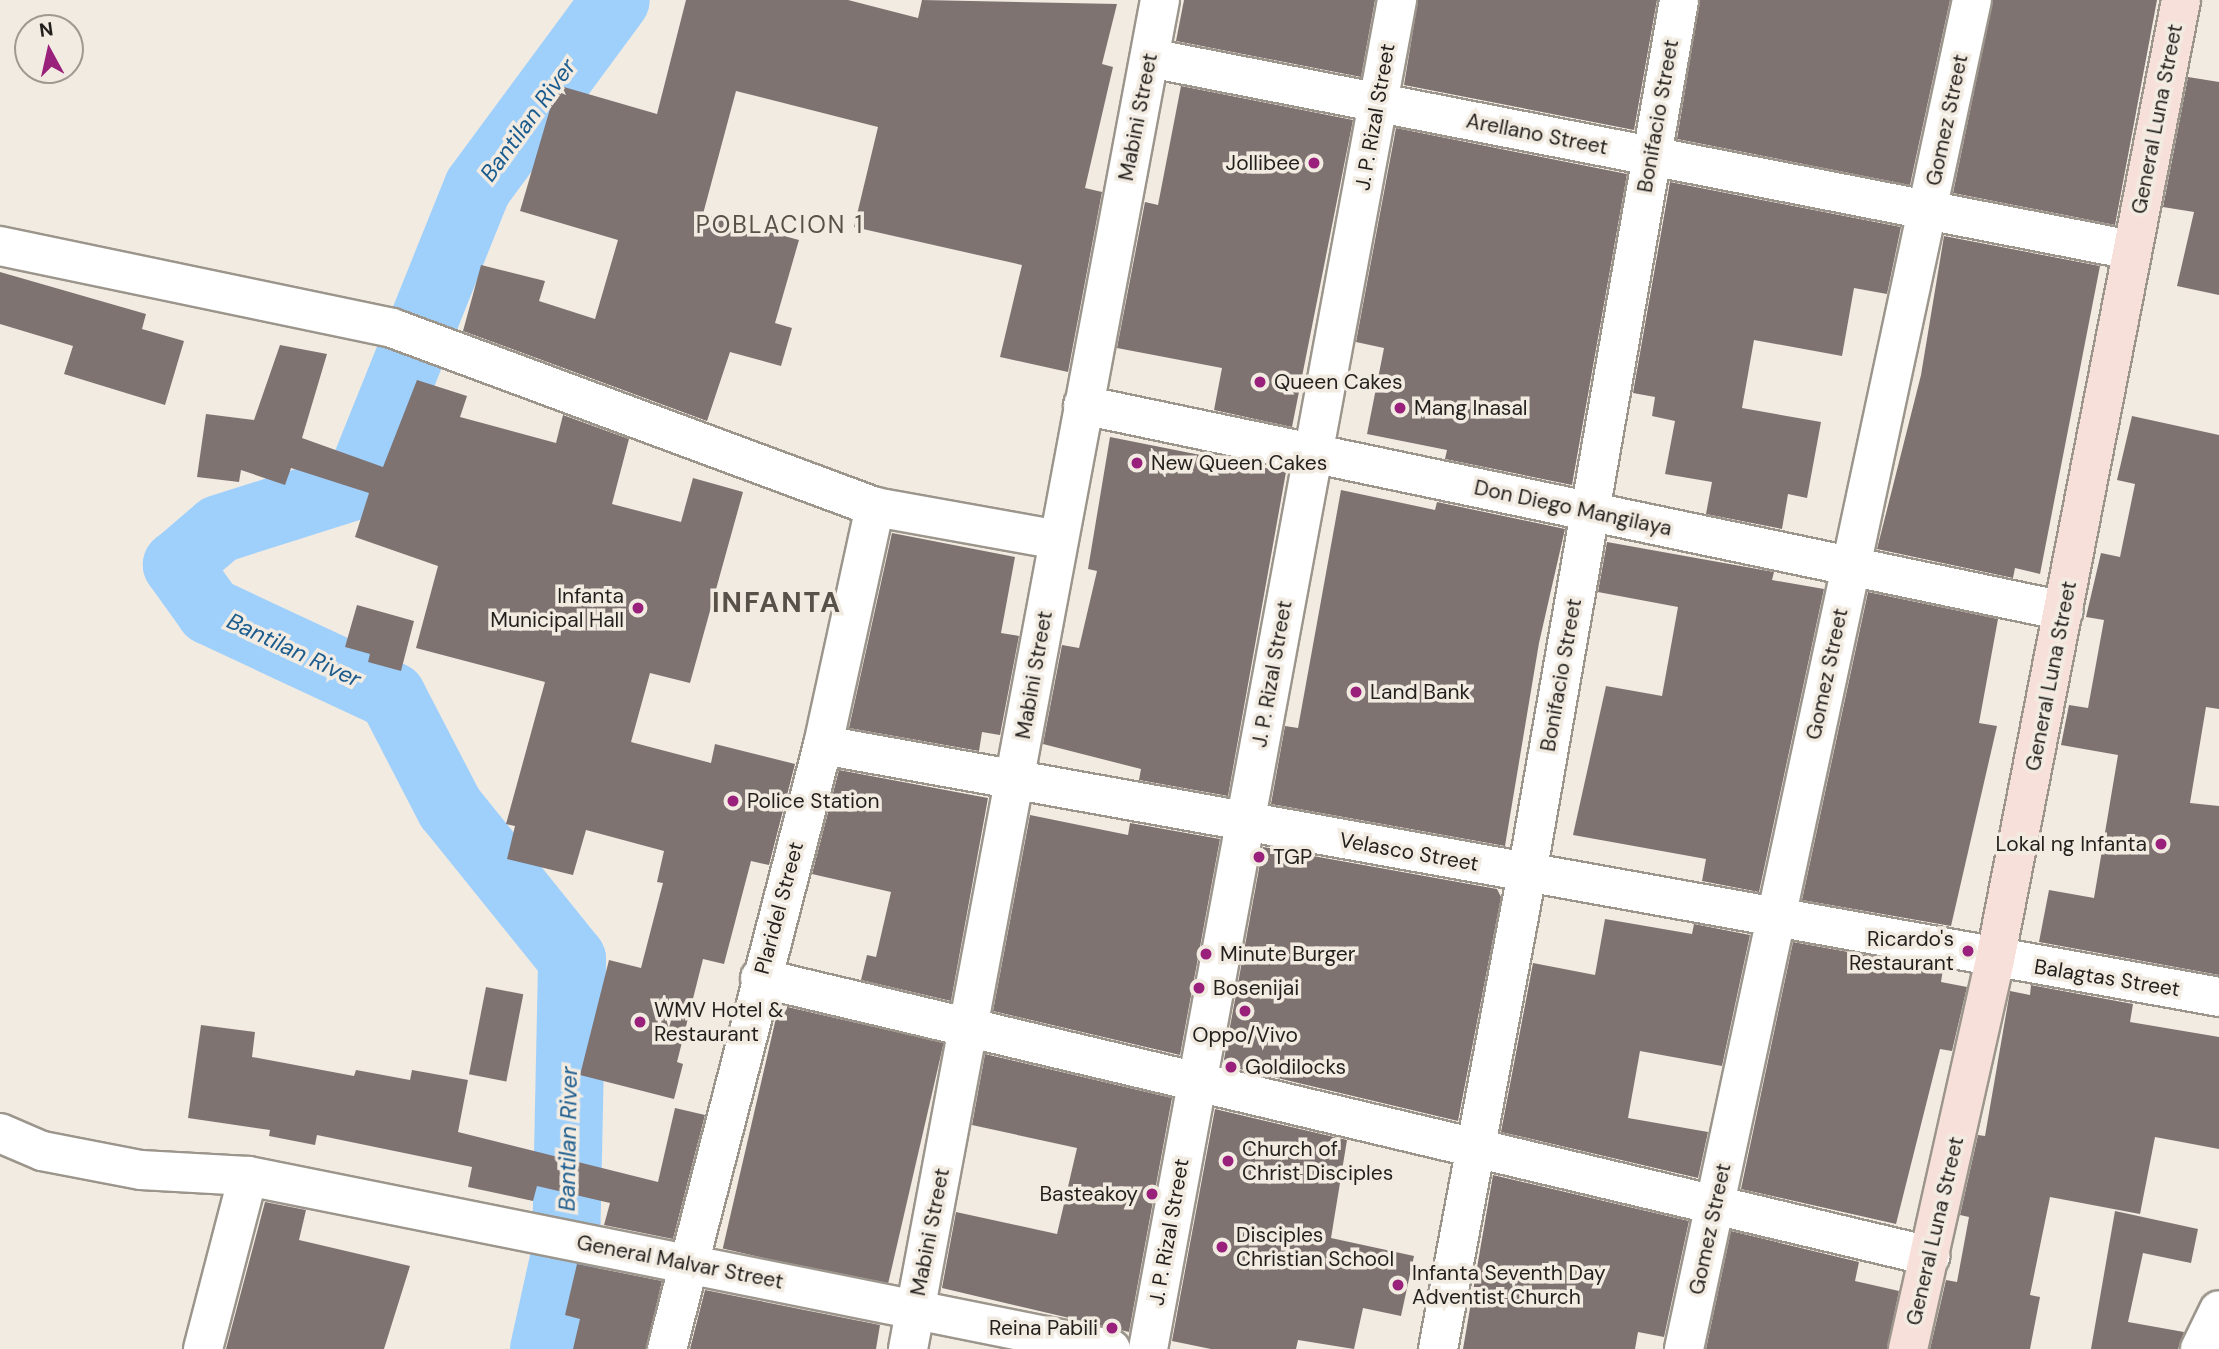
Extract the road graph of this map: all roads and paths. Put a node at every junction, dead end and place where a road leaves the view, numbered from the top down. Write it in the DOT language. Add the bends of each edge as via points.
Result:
graph roads {
  1 [pos="1160,0"];
  2 [pos="1396,0"];
  3 [pos="1679,0"];
  4 [pos="1972,0"];
  5 [pos="2181,0"];
  6 [pos="1150,58"];
  7 [pos="1378,102"];
  8 [pos="1651,156"];
  9 [pos="1928,210"];
  10 [pos="0,246"];
  11 [pos="2131,250"];
  12 [pos="1083,405"];
  13 [pos="1313,454"];
  14 [pos="875,507"];
  15 [pos="1589,512"];
  16 [pos="1058,540"];
  17 [pos="1849,566"];
  18 [pos="2063,611"];
  19 [pos="823,744"];
  20 [pos="1016,776"];
  21 [pos="1245,822"];
  22 [pos="1527,874"];
  23 [pos="1775,919"];
  24 [pos="1995,960"];
  25 [pos="760,978"];
  26 [pos="2219,997"];
  27 [pos="967,1028"];
  28 [pos="1197,1082"];
  29 [pos="0,1133"];
  30 [pos="1475,1148"];
  31 [pos="248,1176"];
  32 [pos="1715,1205"];
  33 [pos="1930,1256"];
  34 [pos="688,1263"];
  35 [pos="915,1309"];
  36 [pos="2219,1310"];
  37 [pos="202,1349"];
  38 [pos="667,1349"];
  39 [pos="908,1349"];
  40 [pos="1111,1349"];
  41 [pos="1148,1349"];
  42 [pos="1438,1349"];
  43 [pos="1684,1349"];
  44 [pos="1908,1349"];
  45 [pos="2200,1349"];
  1 -- 6 [label="street, Mabini Street"];
  2 -- 7 [label="street, J. P. Rizal Street"];
  3 -- 8 [label="street, Bonifacio Street"];
  4 -- 9 [label="street, Gomez Street"];
  5 -- 11 [label="main road, General Luna Street"];
  6 -- 7 [label="street, Arellano Street"];
  6 -- 12 [label="street, Mabini Street"];
  7 -- 8 [label="street, Arellano Street"];
  7 -- 13 [label="street, J. P. Rizal Street"];
  8 -- 9 [label="street, Arellano Street"];
  8 -- 15 [label="street, Bonifacio Street"];
  9 -- 11 [label="street, Arellano Street"];
  9 -- 17 [label="street, Gomez Street"];
  10 -- 14 [label="street" via="392,328"];
  11 -- 18 [label="main road, General Luna Street"];
  12 -- 13 [label="street, Don Diego Mangilaya"];
  12 -- 16 [label="street, Mabini Street"];
  13 -- 15 [label="street, Don Diego Mangilaya"];
  13 -- 21 [label="street, J. P. Rizal Street"];
  14 -- 16 [label="street"];
  14 -- 19 [label="street, Plaridel Street"];
  15 -- 17 [label="street, Don Diego Mangilaya"];
  15 -- 22 [label="street, Bonifacio Street"];
  16 -- 20 [label="street, Mabini Street"];
  17 -- 18 [label="street, Don Diego Mangilaya"];
  17 -- 23 [label="street, Gomez Street"];
  18 -- 24 [label="main road, General Luna Street"];
  19 -- 20 [label="street, Velasco Street"];
  19 -- 25 [label="street, Plaridel Street"];
  20 -- 21 [label="street, Velasco Street"];
  20 -- 27 [label="street, Mabini Street"];
  21 -- 22 [label="street, Velasco Street"];
  21 -- 28 [label="street, J. P. Rizal Street"];
  22 -- 23 [label="street, Velasco Street"];
  22 -- 30 [label="street, Bonifacio Street"];
  23 -- 24 [label="street, Velasco Street"];
  23 -- 32 [label="street, Gomez Street"];
  24 -- 26 [label="street, Balagtas Street"];
  24 -- 33 [label="main road, General Luna Street"];
  25 -- 27 [label="street"];
  25 -- 34 [label="street, Plaridel Street"];
  27 -- 28 [label="street"];
  27 -- 35 [label="street, Mabini Street"];
  28 -- 30 [label="street"];
  28 -- 41 [label="street, J. P. Rizal Street"];
  29 -- 31 [label="street, General Malvar Street" via="42,1151 141,1170"];
  30 -- 32 [label="street"];
  30 -- 42 [label="street, Bonifacio Street"];
  31 -- 34 [label="street, General Malvar Street"];
  31 -- 37 [label="street"];
  32 -- 33 [label="street"];
  32 -- 43 [label="street, Gomez Street"];
  33 -- 44 [label="main road, General Luna Street"];
  34 -- 35 [label="street, General Malvar Street"];
  34 -- 38 [label="street, Plaridel Street"];
  35 -- 39 [label="street, Mabini Street"];
  35 -- 40 [label="street, General Malvar Street"];
  36 -- 45 [label="street"];
}
